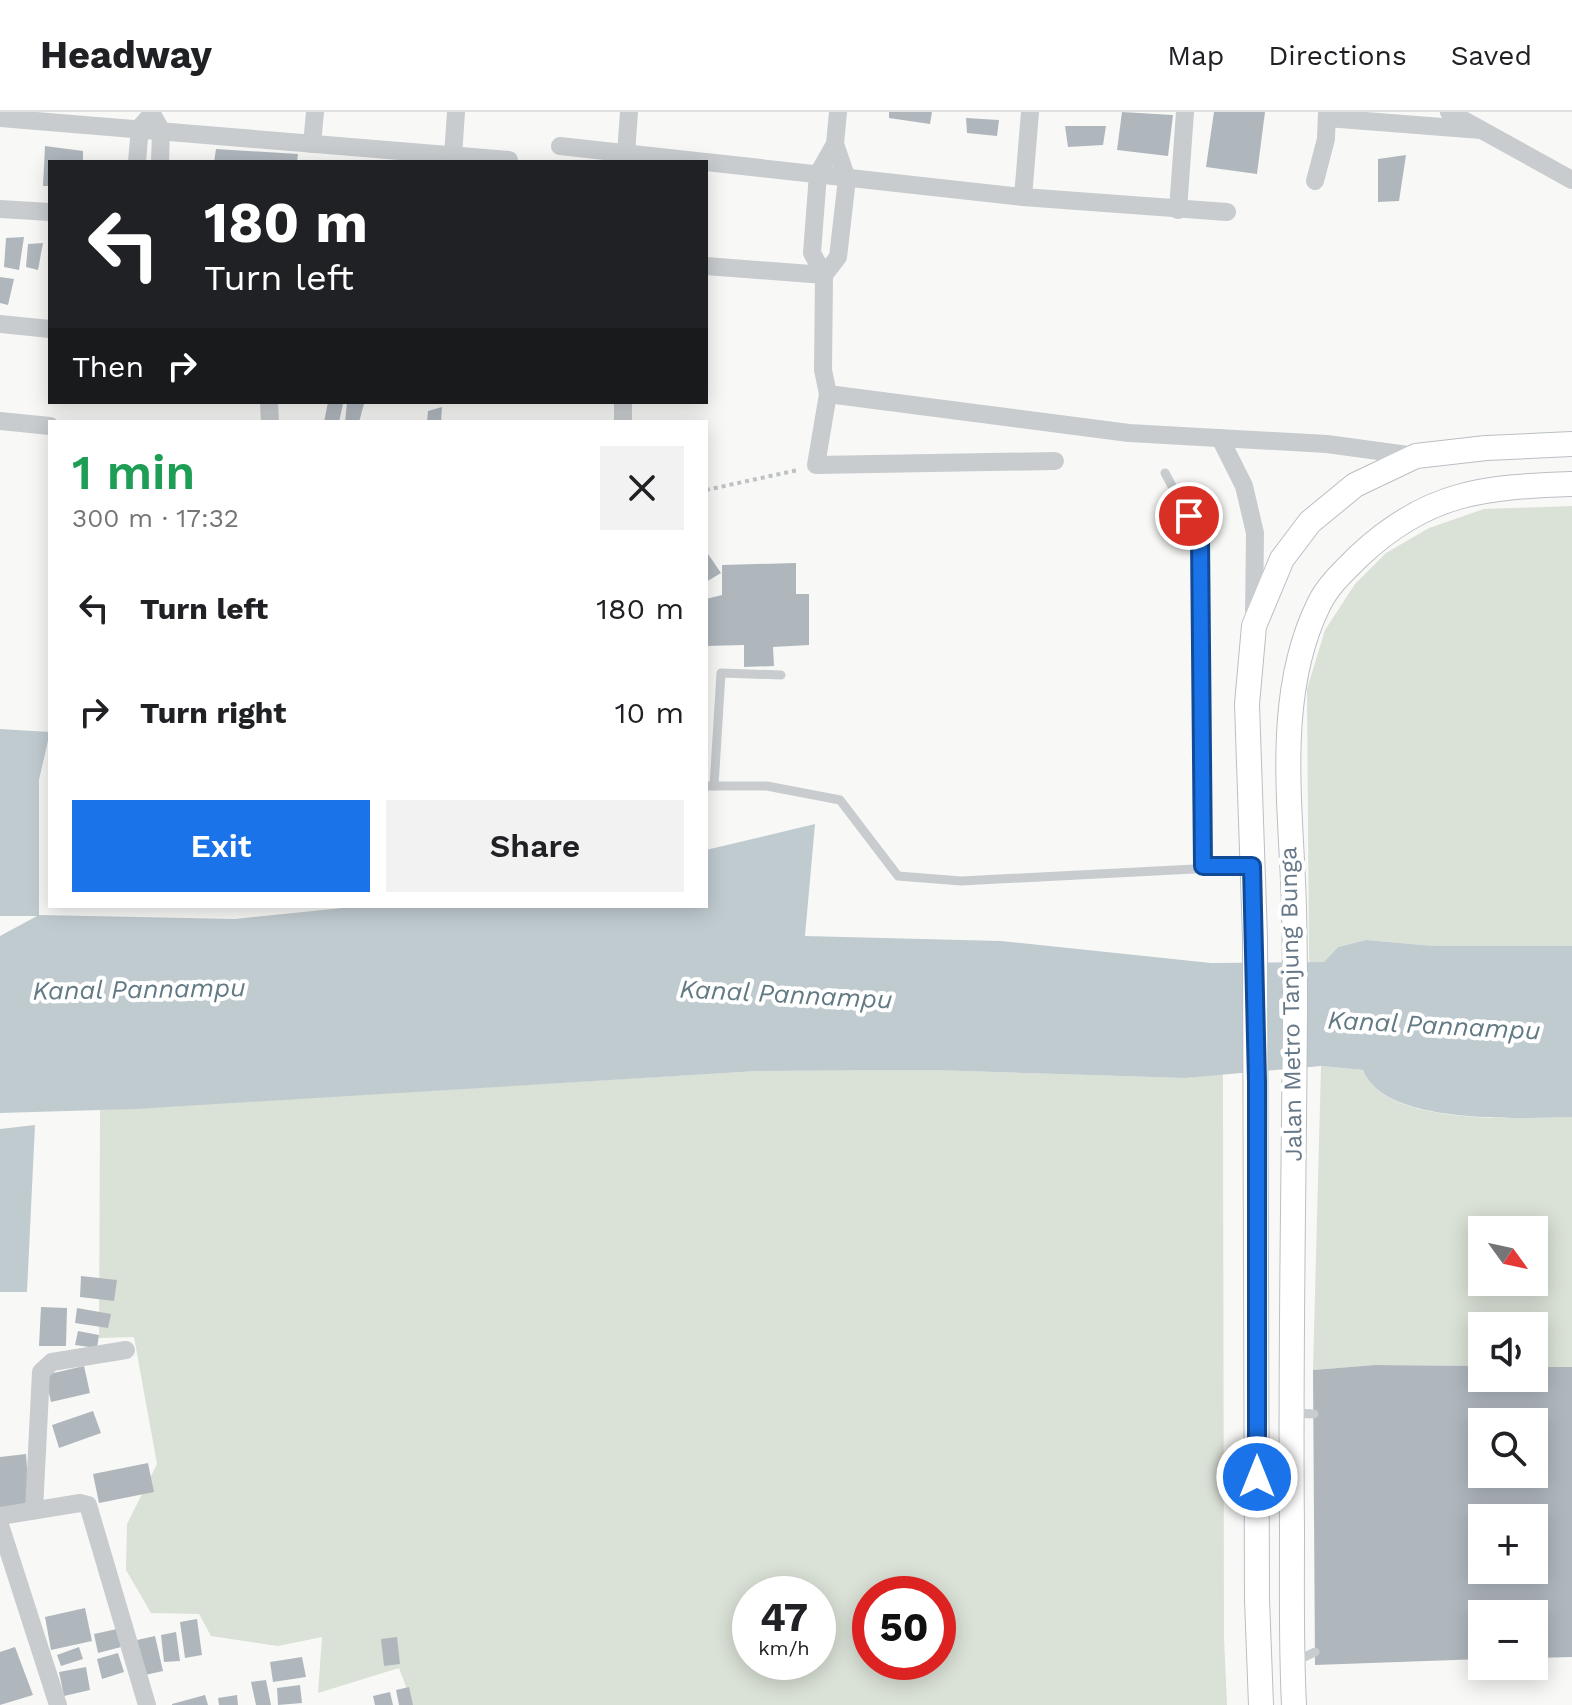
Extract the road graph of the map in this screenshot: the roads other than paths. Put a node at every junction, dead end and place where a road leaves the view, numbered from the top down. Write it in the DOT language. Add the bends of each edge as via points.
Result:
graph roads {
  1 [pos="315,112"];
  2 [pos="456,112"];
  3 [pos="629,112"];
  4 [pos="838,112"];
  5 [pos="1030,112"];
  6 [pos="1185,112"];
  7 [pos="1449,112"];
  8 [pos="1327,115"];
  9 [pos="0,118"];
  10 [pos="151,121"];
  11 [pos="1481,130"];
  12 [pos="312,144"];
  13 [pos="835,144"];
  14 [pos="560,146"];
  15 [pos="626,154"];
  16 [pos="453,156"];
  17 [pos="138,160"];
  18 [pos="160,160"];
  19 [pos="509,160"];
  20 [pos="686,160"];
  21 [pos="708,162"];
  22 [pos="818,174"];
  23 [pos="847,179"];
  24 [pos="1572,180"];
  25 [pos="1315,181"];
  26 [pos="1023,197"];
  27 [pos="0,209"];
  28 [pos="1178,210"];
  29 [pos="48,212"];
  30 [pos="1227,212"];
  31 [pos="708,266"];
  32 [pos="824,275"];
  33 [pos="0,324"];
  34 [pos="48,329"];
  35 [pos="828,394"];
  36 [pos="0,421"];
  37 [pos="48,426"];
  38 [pos="1220,438"];
  39 [pos="1572,444"];
  40 [pos="1416,456"];
  41 [pos="1055,461"];
  42 [pos="1165,473"];
  43 [pos="1572,484"];
  44 [pos="1254,626"];
  45 [pos="781,675"];
  46 [pos="710,786"];
  47 [pos="1203,866"];
  48 [pos="1252,866"];
  49 [pos="126,1350"];
  50 [pos="34,1510"];
  51 [pos="0,1516"];
  52 [pos="0,1525"];
  53 [pos="58,1705"];
  54 [pos="147,1705"];
  55 [pos="1261,1705"];
  56 [pos="1294,1705"];
  1 -- 12 [label="street"];
  2 -- 16 [label="street"];
  3 -- 15 [label="street"];
  4 -- 13 [label="street"];
  5 -- 26 [label="street"];
  6 -- 28 [label="street"];
  7 -- 11 [label="street"];
  8 -- 11 [label="street"];
  8 -- 25 [label="street"];
  9 -- 10 [label="street"];
  10 -- 12 [label="street"];
  10 -- 17 [label="street"];
  10 -- 18 [label="street"];
  11 -- 24 [label="street"];
  12 -- 16 [label="street"];
  13 -- 22 [label="street"];
  13 -- 23 [label="street"];
  14 -- 15 [label="street"];
  15 -- 20 [label="street"];
  16 -- 19 [label="street"];
  21 -- 22 [label="street"];
  22 -- 23 [label="street"];
  22 -- 32 [label="street" via="812,253"];
  23 -- 26 [label="street"];
  23 -- 32 [label="street" via="838,257"];
  26 -- 28 [label="street"];
  27 -- 29 [label="street"];
  28 -- 30 [label="street"];
  31 -- 32 [label="street"];
  32 -- 35 [label="street" via="823,370"];
  33 -- 34 [label="street"];
  35 -- 38 [label="street" via="1129,433"];
  35 -- 41 [label="street" via="816,465"];
  36 -- 37 [label="street"];
  38 -- 40 [label="street"];
  38 -- 44 [label="street" via="1244,486 1255,533"];
  39 -- 40 [label="main road, Jalan Metro Tanjung Bunga"];
  40 -- 44 [label="main road, Jalan Metro Tanjung Bunga" via="1355,485 1310,522 1282,559"];
  42 -- 47 [label="lane" via="1200,538"];
  43 -- 56 [label="main road, Jalan Metro Tanjung Bunga" via="1498,486 1429,505 1397,523 1342,572 1320,601 1293,691 1288,743 1304,1658"];
  44 -- 48 [label="main road, Jalan Metro Tanjung Bunga" via="1247,704"];
  45 -- 46 [label="lane" via="721,673"];
  46 -- 47 [label="lane" via="767,786 840,800 898,876 961,881"];
  47 -- 48 [label="lane"];
  48 -- 55 [label="main road, Jalan Metro Tanjung Bunga"];
  49 -- 50 [label="street" via="52,1362 41,1372"];
  50 -- 51 [label="street"];
  50 -- 54 [label="street" via="80,1503 91,1509"];
  52 -- 53 [label="street"];
}
